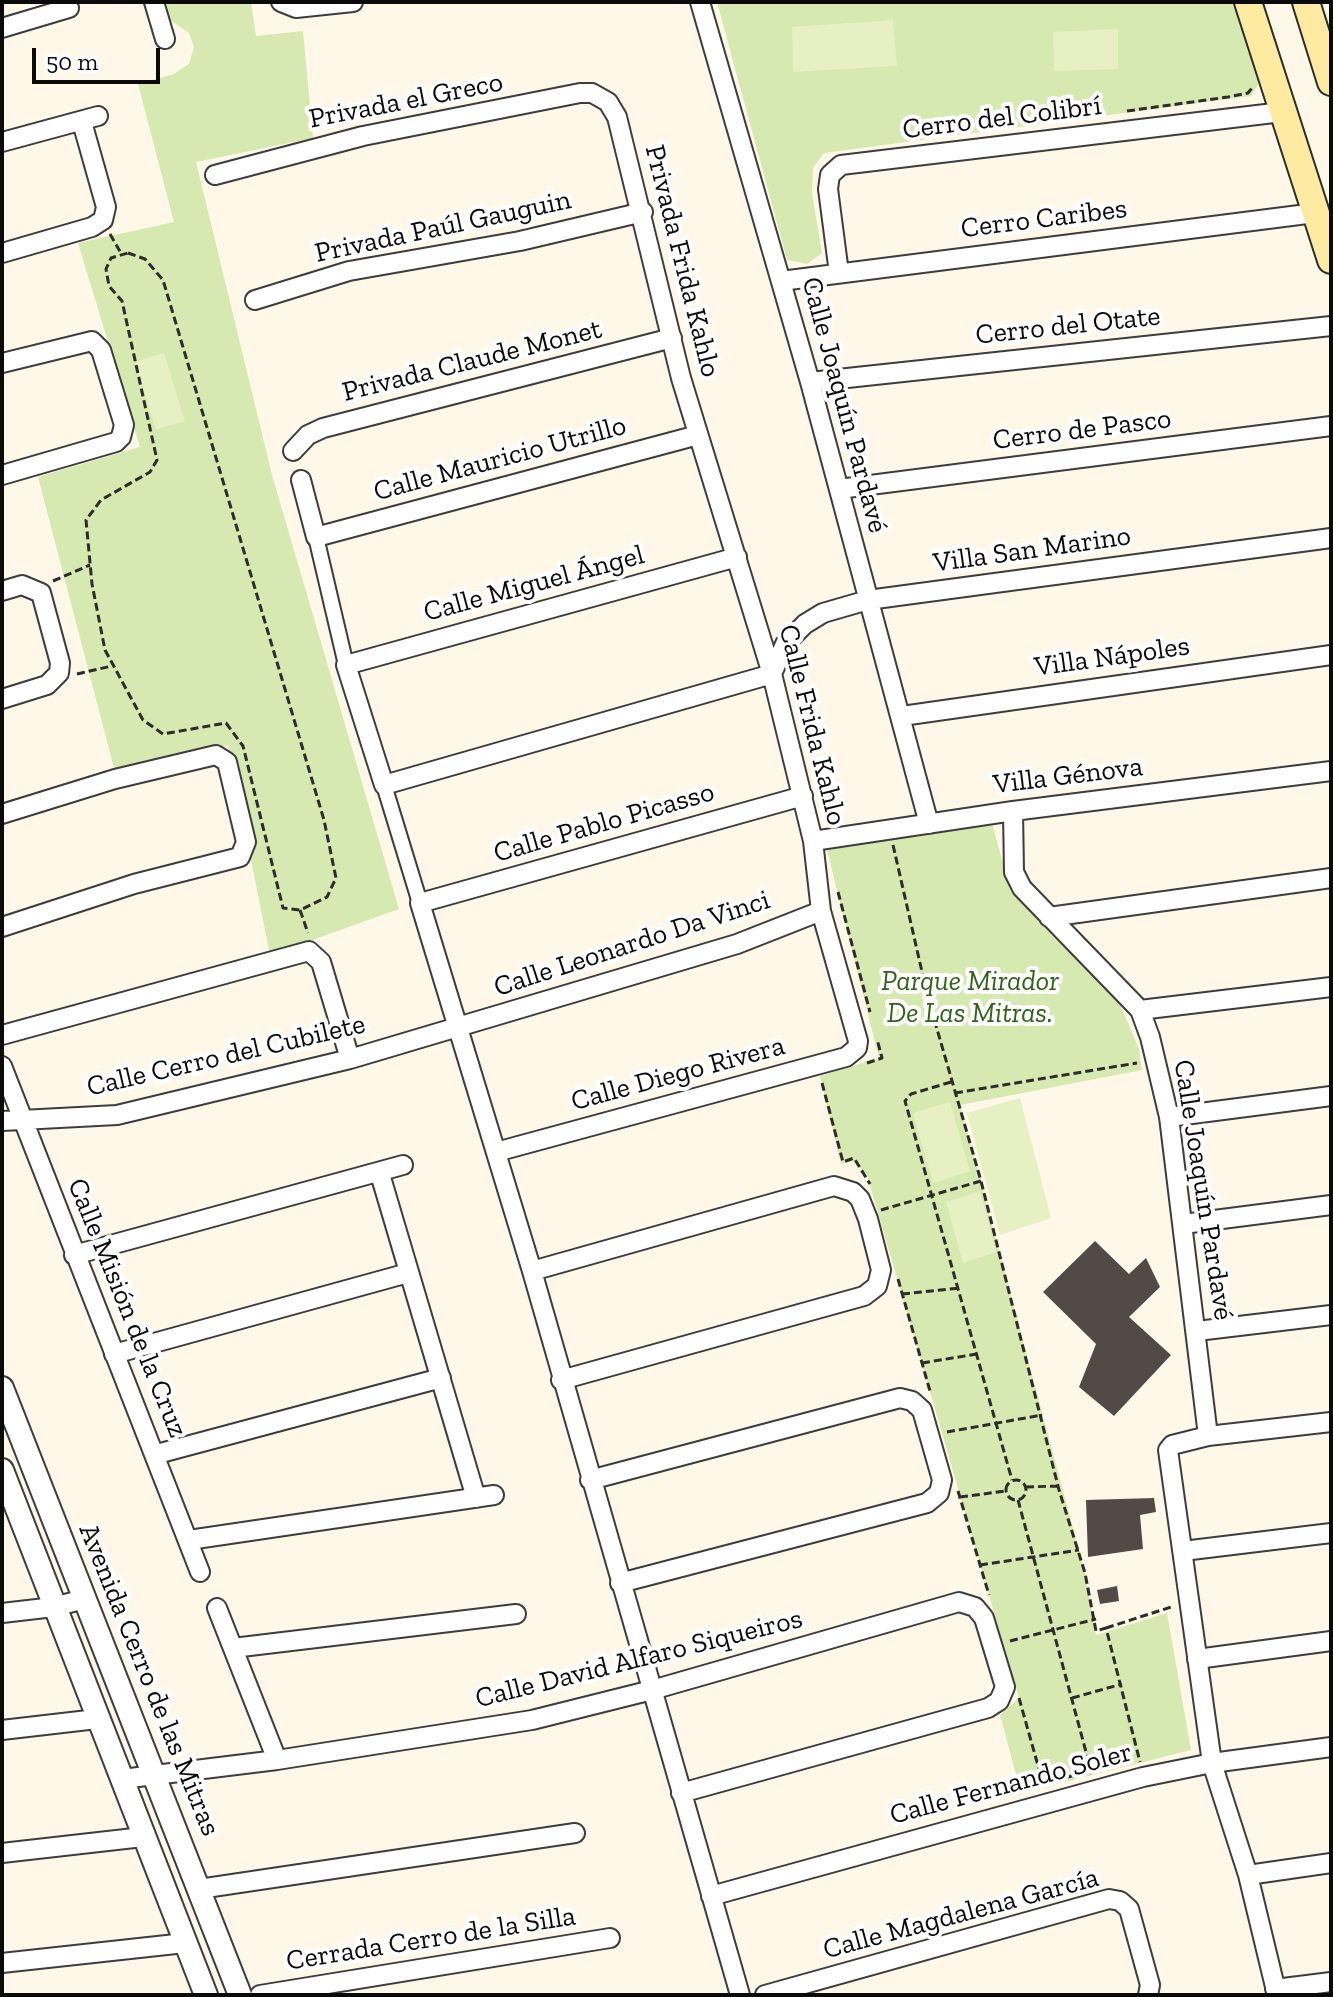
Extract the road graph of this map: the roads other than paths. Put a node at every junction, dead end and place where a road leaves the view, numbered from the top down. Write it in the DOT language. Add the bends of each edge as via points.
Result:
graph roads {
  1 [pos="154,2"];
  2 [pos="281,2"];
  3 [pos="353,2"];
  4 [pos="700,2"];
  5 [pos="1248,2"];
  6 [pos="1306,2"];
  7 [pos="69,8"];
  8 [pos="41,9"];
  9 [pos="2,28"];
  10 [pos="165,39"];
  11 [pos="1331,82"];
  12 [pos="608,102"];
  13 [pos="1282,112"];
  14 [pos="2,142"];
  15 [pos="215,175"];
  16 [pos="643,212"];
  17 [pos="1315,213"];
  18 [pos="2,253"];
  19 [pos="1331,260"];
  20 [pos="839,273"];
  21 [pos="781,281"];
  22 [pos="255,300"];
  23 [pos="1331,326"];
  24 [pos="672,338"];
  25 [pos="2,363"];
  26 [pos="810,382"];
  27 [pos="1331,426"];
  28 [pos="698,435"];
  29 [pos="293,451"];
  30 [pos="2,475"];
  31 [pos="301,480"];
  32 [pos="839,489"];
  33 [pos="316,537"];
  34 [pos="1331,538"];
  35 [pos="737,557"];
  36 [pos="2,591"];
  37 [pos="868,600"];
  38 [pos="1331,655"];
  39 [pos="346,665"];
  40 [pos="772,674"];
  41 [pos="2,699"];
  42 [pos="902,716"];
  43 [pos="1331,771"];
  44 [pos="384,785"];
  45 [pos="803,796"];
  46 [pos="1013,811"];
  47 [pos="2,814"];
  48 [pos="929,824"];
  49 [pos="813,841"];
  50 [pos="1331,878"];
  51 [pos="420,903"];
  52 [pos="821,911"];
  53 [pos="1049,917"];
  54 [pos="2,927"];
  55 [pos="1331,987"];
  56 [pos="1140,1010"];
  57 [pos="459,1028"];
  58 [pos="866,1031"];
  59 [pos="2,1035"];
  60 [pos="350,1059"];
  61 [pos="2,1066"];
  62 [pos="1331,1096"];
  63 [pos="1169,1117"];
  64 [pos="2,1121"];
  65 [pos="22,1122"];
  66 [pos="496,1152"];
  67 [pos="403,1165"];
  68 [pos="380,1174"];
  69 [pos="1331,1205"];
  70 [pos="1183,1224"];
  71 [pos="74,1255"];
  72 [pos="532,1271"];
  73 [pos="408,1273"];
  74 [pos="1331,1315"];
  75 [pos="1197,1331"];
  76 [pos="114,1354"];
  77 [pos="441,1378"];
  78 [pos="561,1380"];
  79 [pos="2,1388"];
  80 [pos="1331,1422"];
  81 [pos="1208,1436"];
  82 [pos="157,1454"];
  83 [pos="590,1480"];
  84 [pos="5,1484"];
  85 [pos="1331,1533"];
  86 [pos="189,1540"];
  87 [pos="1183,1551"];
  88 [pos="200,1572"];
  89 [pos="620,1583"];
  90 [pos="84,1599"];
  91 [pos="54,1607"];
  92 [pos="217,1608"];
  93 [pos="2,1613"];
  94 [pos="516,1614"];
  95 [pos="1331,1641"];
  96 [pos="233,1648"];
  97 [pos="1197,1659"];
  98 [pos="652,1690"];
  99 [pos="97,1719"];
  100 [pos="2,1730"];
  101 [pos="1331,1747"];
  102 [pos="277,1760"];
  103 [pos="1212,1763"];
  104 [pos="153,1776"];
  105 [pos="122,1779"];
  106 [pos="681,1793"];
  107 [pos="575,1833"];
  108 [pos="143,1837"];
  109 [pos="2,1853"];
  110 [pos="1331,1863"];
  111 [pos="1248,1875"];
  112 [pos="199,1889"];
  113 [pos="711,1896"];
  114 [pos="610,1938"];
  115 [pos="185,1943"];
  116 [pos="2,1963"];
  117 [pos="1331,1982"];
  118 [pos="1276,1992"];
  119 [pos="206,1995"];
  120 [pos="240,1995"];
  121 [pos="260,1995"];
  122 [pos="740,1995"];
  123 [pos="765,1995"];
  124 [pos="1148,1995"];
  1 -- 10 [label="street"];
  2 -- 3 [label="street" via="296,8"];
  4 -- 21 [label="street, Calle Joaquín Pardavé"];
  5 -- 13 [label="main road"];
  6 -- 11 [label="main road"];
  7 -- 8 [label="street"];
  8 -- 9 [label="street"];
  12 -- 15 [label="street, Privada el Greco" via="580,93 363,136"];
  12 -- 16 [label="street, Privada Frida Kahlo" via="617,117"];
  13 -- 17 [label="main road"];
  13 -- 20 [label="street, Cerro del Colibrí" via="841,165 830,175 828,189"];
  14 -- 18 [label="street" via="90,119 106,207 102,222"];
  16 -- 22 [label="street, Privada Paúl Gauguin" via="520,241 349,271"];
  16 -- 24 [label="street, Privada Frida Kahlo"];
  17 -- 19 [label="main road"];
  17 -- 20 [label="street, Cerro Caribes"];
  20 -- 21 [label="street, Cerro Caribes"];
  21 -- 26 [label="street, Calle Joaquín Pardavé"];
  23 -- 26 [label="street, Cerro del Otate"];
  24 -- 28 [label="street, Privada Frida Kahlo"];
  24 -- 29 [label="street, Privada Claude Monet" via="323,428"];
  25 -- 30 [label="street" via="92,341 101,350 124,425 121,437"];
  26 -- 32 [label="street, Calle Joaquín Pardavé"];
  27 -- 32 [label="street, Cerro de Pasco"];
  28 -- 33 [label="street, Calle Mauricio Utrillo"];
  28 -- 35 [label="street, Calle Frida Kahlo"];
  31 -- 33 [label="street"];
  32 -- 37 [label="street, Calle Joaquín Pardavé"];
  33 -- 39 [label="street"];
  34 -- 37 [label="street, Villa San Marino"];
  35 -- 39 [label="street, Calle Miguel Ángel"];
  35 -- 40 [label="street, Calle Frida Kahlo"];
  36 -- 41 [label="street" via="22,585 36,588 45,601 59,655 56,676"];
  37 -- 40 [label="street, Villa San Marino" via="805,624 785,644"];
  37 -- 42 [label="street, Calle Joaquín Pardavé"];
  38 -- 42 [label="street, Villa Nápoles"];
  39 -- 44 [label="street"];
  40 -- 44 [label="street"];
  40 -- 45 [label="street, Calle Frida Kahlo"];
  42 -- 48 [label="street, Calle Joaquín Pardavé"];
  43 -- 46 [label="street, Villa Génova"];
  44 -- 51 [label="street"];
  45 -- 49 [label="street, Calle Frida Kahlo"];
  45 -- 51 [label="street, Calle Pablo Picasso"];
  46 -- 48 [label="street, Villa Génova"];
  46 -- 53 [label="street, Calle Joaquín Pardavé" via="1014,872"];
  47 -- 54 [label="street" via="208,755 227,762 246,842 240,857 134,884"];
  48 -- 49 [label="street, Villa Génova"];
  49 -- 52 [label="street, Calle Frida Kahlo"];
  50 -- 53 [label="street"];
  51 -- 57 [label="street"];
  52 -- 57 [label="street, Calle Leonardo Da Vinci" via="737,944"];
  52 -- 58 [label="street, Calle Frida Kahlo"];
  53 -- 56 [label="street, Calle Joaquín Pardavé"];
  55 -- 56 [label="street"];
  56 -- 63 [label="street, Calle Joaquín Pardavé"];
  57 -- 60 [label="street, Calle Cerro del Cubilete"];
  57 -- 66 [label="street"];
  58 -- 66 [label="street, Calle Diego Rivera" via="846,1057"];
  59 -- 60 [label="street" via="309,951 321,962"];
  60 -- 65 [label="street, Calle Cerro del Cubilete" via="117,1115"];
  61 -- 65 [label="street, Calle Misión de la Cruz"];
  62 -- 63 [label="street"];
  63 -- 70 [label="street, Calle Joaquín Pardavé"];
  64 -- 65 [label="street, Calle Cerro del Cubilete"];
  65 -- 71 [label="street, Calle Misión de la Cruz"];
  66 -- 72 [label="street"];
  67 -- 68 [label="street"];
  68 -- 71 [label="street"];
  68 -- 73 [label="street"];
  69 -- 70 [label="street"];
  70 -- 75 [label="street, Calle Joaquín Pardavé"];
  71 -- 76 [label="street, Calle Misión de la Cruz"];
  72 -- 78 [label="street"];
  72 -- 78 [label="street" via="834,1186 860,1199 868,1219 881,1270 864,1296"];
  73 -- 76 [label="street"];
  73 -- 77 [label="street"];
  74 -- 75 [label="street"];
  75 -- 81 [label="street, Calle Joaquín Pardavé"];
  76 -- 82 [label="street, Calle Misión de la Cruz"];
  77 -- 82 [label="street"];
  77 -- 86 [label="street" via="485,1497"];
  78 -- 83 [label="street"];
  79 -- 90 [label="street, Avenida Cerro de las Mitras"];
  80 -- 81 [label="street"];
  81 -- 87 [label="street" via="1172,1445 1168,1453"];
  82 -- 86 [label="street, Calle Misión de la Cruz"];
  83 -- 89 [label="street"];
  83 -- 89 [label="street" via="900,1398 922,1410 942,1480 939,1493 927,1503"];
  84 -- 91 [label="street"];
  85 -- 87 [label="street"];
  86 -- 88 [label="street, Calle Misión de la Cruz"];
  87 -- 97 [label="street"];
  89 -- 98 [label="street"];
  90 -- 91 [label="street"];
  90 -- 104 [label="street, Avenida Cerro de las Mitras"];
  91 -- 93 [label="street"];
  91 -- 99 [label="street"];
  92 -- 96 [label="street"];
  94 -- 96 [label="street"];
  95 -- 97 [label="street"];
  96 -- 102 [label="street"];
  97 -- 103 [label="street"];
  98 -- 102 [label="street, Calle David Alfaro Siqueiros" via="504,1725"];
  98 -- 106 [label="street"];
  98 -- 106 [label="street, Calle David Alfaro Siqueiros" via="959,1602 975,1607 984,1618 1005,1687 999,1701 988,1708"];
  99 -- 100 [label="street"];
  99 -- 105 [label="street"];
  101 -- 103 [label="street, Calle Fernando Soler"];
  102 -- 104 [label="street, Calle David Alfaro Siqueiros"];
  103 -- 111 [label="street"];
  103 -- 113 [label="street, Calle Fernando Soler" via="1141,1768 1093,1780"];
  104 -- 105 [label="street, Calle David Alfaro Siqueiros"];
  104 -- 112 [label="street, Avenida Cerro de las Mitras"];
  105 -- 108 [label="street"];
  106 -- 113 [label="street"];
  107 -- 112 [label="street"];
  108 -- 109 [label="street"];
  108 -- 115 [label="street"];
  110 -- 111 [label="street"];
  111 -- 118 [label="street"];
  112 -- 120 [label="street, Avenida Cerro de las Mitras"];
  113 -- 122 [label="street"];
  114 -- 121 [label="street, Cerrada Cerro de la Silla"];
  115 -- 116 [label="street"];
  115 -- 119 [label="street"];
  117 -- 118 [label="street"];
  123 -- 124 [label="street, Calle Magdalena García" via="1109,1899 1129,1909 1150,1985"];
}
